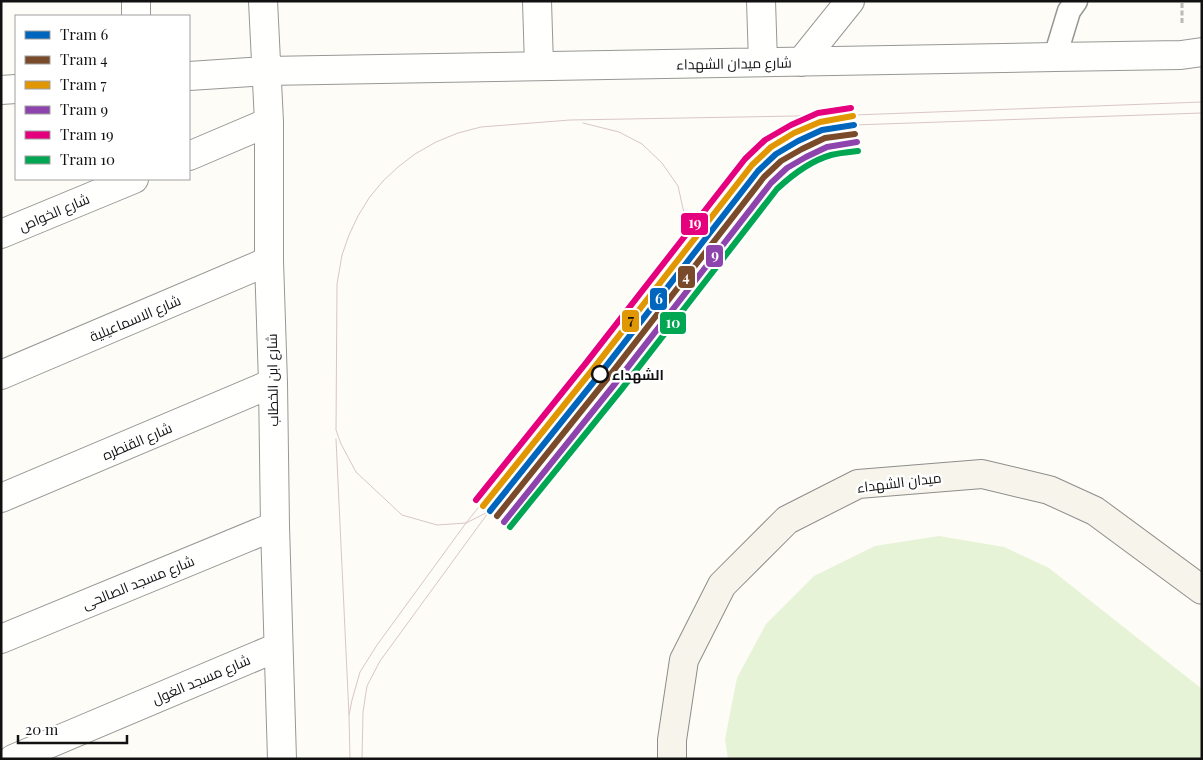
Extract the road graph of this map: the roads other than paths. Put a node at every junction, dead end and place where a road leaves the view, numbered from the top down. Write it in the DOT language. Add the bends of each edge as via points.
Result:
graph roads {
  1 [pos="136,1"];
  2 [pos="263,1"];
  3 [pos="537,1"];
  4 [pos="761,1"];
  5 [pos="850,1"];
  6 [pos="1076,1"];
  7 [pos="136,15"];
  8 [pos="1202,52"];
  9 [pos="1055,57"];
  10 [pos="763,62"];
  11 [pos="801,62"];
  12 [pos="539,66"];
  13 [pos="266,71"];
  14 [pos="190,76"];
  15 [pos="15,89"];
  16 [pos="1,90"];
  17 [pos="269,122"];
  18 [pos="190,156"];
  19 [pos="132,180"];
  20 [pos="1,234"];
  21 [pos="269,261"];
  22 [pos="1,375"];
  23 [pos="273,383"];
  24 [pos="1,498"];
  25 [pos="275,526"];
  26 [pos="1202,590"];
  27 [pos="1,639"];
  28 [pos="278,647"];
  29 [pos="13,759"];
  30 [pos="282,759"];
  31 [pos="672,759"];
  1 -- 7 [label="street"];
  2 -- 13 [label="street, شارع ابن الخطاب"];
  3 -- 12 [label="street"];
  4 -- 10 [label="street"];
  5 -- 11 [label="street"];
  6 -- 9 [label="lane" via="1069,11"];
  8 -- 9 [label="street, شارع ميدان الشهداء"];
  9 -- 11 [label="street, شارع ميدان الشهداء"];
  10 -- 11 [label="street, شارع ميدان الشهداء"];
  10 -- 12 [label="street, شارع ميدان الشهداء"];
  12 -- 13 [label="street, شارع ميدان الشهداء"];
  13 -- 14 [label="street, شارع ميدان الشهداء"];
  13 -- 17 [label="street, شارع ابن الخطاب"];
  15 -- 16 [label="street"];
  17 -- 18 [label="street"];
  17 -- 21 [label="street, شارع ابن الخطاب"];
  19 -- 20 [label="street, شارع الخواص"];
  21 -- 22 [label="street, شارع الاسماعيلية"];
  21 -- 23 [label="street, شارع ابن الخطاب"];
  23 -- 24 [label="street, شارع القنطره"];
  23 -- 25 [label="street, شارع ابن الخطاب"];
  25 -- 27 [label="street, شارع مسجد الصالحى"];
  25 -- 28 [label="street, شارع ابن الخطاب"];
  26 -- 31 [label="main road, ميدان الشهداء" via="1095,511 1049,490 982,474 858,484 786,520 722,585 684,660"];
  28 -- 29 [label="street, شارع مسجد الغول"];
  28 -- 30 [label="street, شارع ابن الخطاب"];
}
